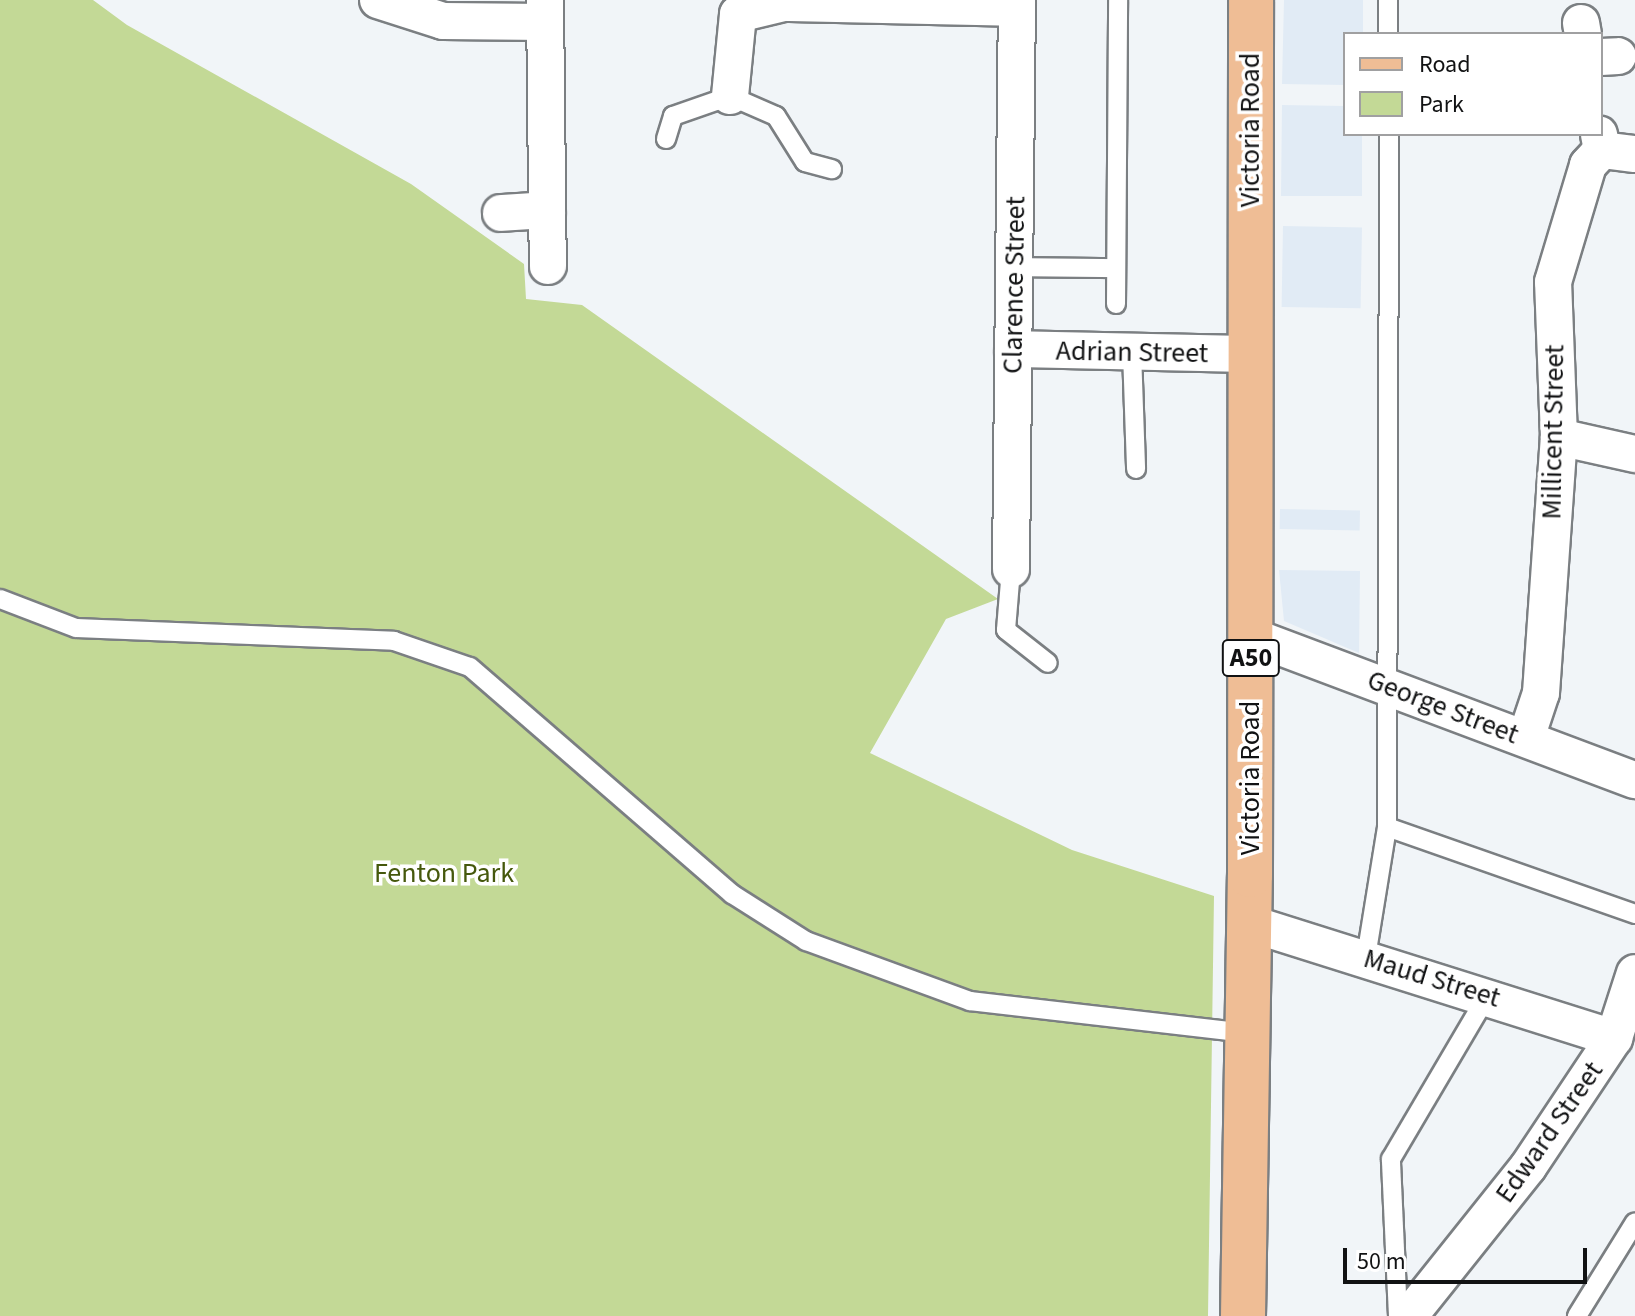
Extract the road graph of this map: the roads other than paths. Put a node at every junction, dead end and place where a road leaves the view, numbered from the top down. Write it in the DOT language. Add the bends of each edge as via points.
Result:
graph roads {
  1 [pos="378,0"];
  2 [pos="1118,0"];
  3 [pos="1251,0"];
  4 [pos="1388,0"];
  5 [pos="1017,4"];
  6 [pos="545,11"];
  7 [pos="1388,32"];
  8 [pos="730,96"];
  9 [pos="1389,136"];
  10 [pos="666,139"];
  11 [pos="1612,146"];
  12 [pos="832,169"];
  13 [pos="547,210"];
  14 [pos="501,213"];
  15 [pos="548,266"];
  16 [pos="1014,267"];
  17 [pos="1116,268"];
  18 [pos="1116,304"];
  19 [pos="1013,349"];
  20 [pos="1132,352"];
  21 [pos="1252,354"];
  22 [pos="1559,437"];
  23 [pos="1635,454"];
  24 [pos="1136,469"];
  25 [pos="1011,569"];
  26 [pos="0,599"];
  27 [pos="1251,636"];
  28 [pos="1048,663"];
  29 [pos="1387,685"];
  30 [pos="1526,738"];
  31 [pos="1635,780"];
  32 [pos="1387,827"];
  33 [pos="1635,914"];
  34 [pos="1249,923"];
  35 [pos="1366,957"];
  36 [pos="1635,973"];
  37 [pos="1488,994"];
  38 [pos="1246,1033"];
  39 [pos="1614,1038"];
  40 [pos="1635,1222"];
  41 [pos="1243,1316"];
  42 [pos="1398,1316"];
  43 [pos="1409,1316"];
  44 [pos="1577,1316"];
  1 -- 6 [label="street" via="443,21"];
  2 -- 17 [label="lane"];
  3 -- 21 [label="main road, Victoria Road / A50"];
  4 -- 7 [label="lane"];
  5 -- 8 [label="street" via="784,3 738,14"];
  5 -- 16 [label="street, Clarence Street"];
  6 -- 13 [label="street"];
  8 -- 10 [label="lane" via="673,116"];
  8 -- 12 [label="lane" via="776,116 805,162"];
  9 -- 29 [label="lane"];
  11 -- 22 [label="street, Millicent Street" via="1588,165 1553,282"];
  13 -- 14 [label="street"];
  13 -- 15 [label="street"];
  16 -- 17 [label="lane"];
  16 -- 19 [label="street, Clarence Street"];
  17 -- 18 [label="lane"];
  19 -- 20 [label="street, Adrian Street"];
  19 -- 25 [label="street, Clarence Street"];
  20 -- 21 [label="street, Adrian Street"];
  20 -- 24 [label="lane"];
  21 -- 27 [label="main road, Victoria Road / A50"];
  22 -- 23 [label="street"];
  22 -- 30 [label="street, Millicent Street" via="1541,693"];
  25 -- 28 [label="lane" via="1006,630"];
  26 -- 38 [label="lane" via="76,628 394,641 470,667 732,894 806,941 970,1001"];
  27 -- 29 [label="street, George Street"];
  27 -- 34 [label="main road, Victoria Road / A50"];
  29 -- 30 [label="street, George Street"];
  29 -- 32 [label="lane"];
  30 -- 31 [label="street, George Street"];
  32 -- 33 [label="lane"];
  32 -- 35 [label="lane"];
  34 -- 35 [label="street, Maud Street"];
  34 -- 38 [label="main road, Victoria Road / A50"];
  35 -- 37 [label="street, Maud Street"];
  36 -- 39 [label="street, Edward Street"];
  37 -- 39 [label="street, Maud Street"];
  37 -- 42 [label="lane" via="1391,1159"];
  38 -- 41 [label="main road, Victoria Road / A50"];
  39 -- 43 [label="street, Edward Street" via="1528,1167"];
  40 -- 44 [label="lane"];
}
